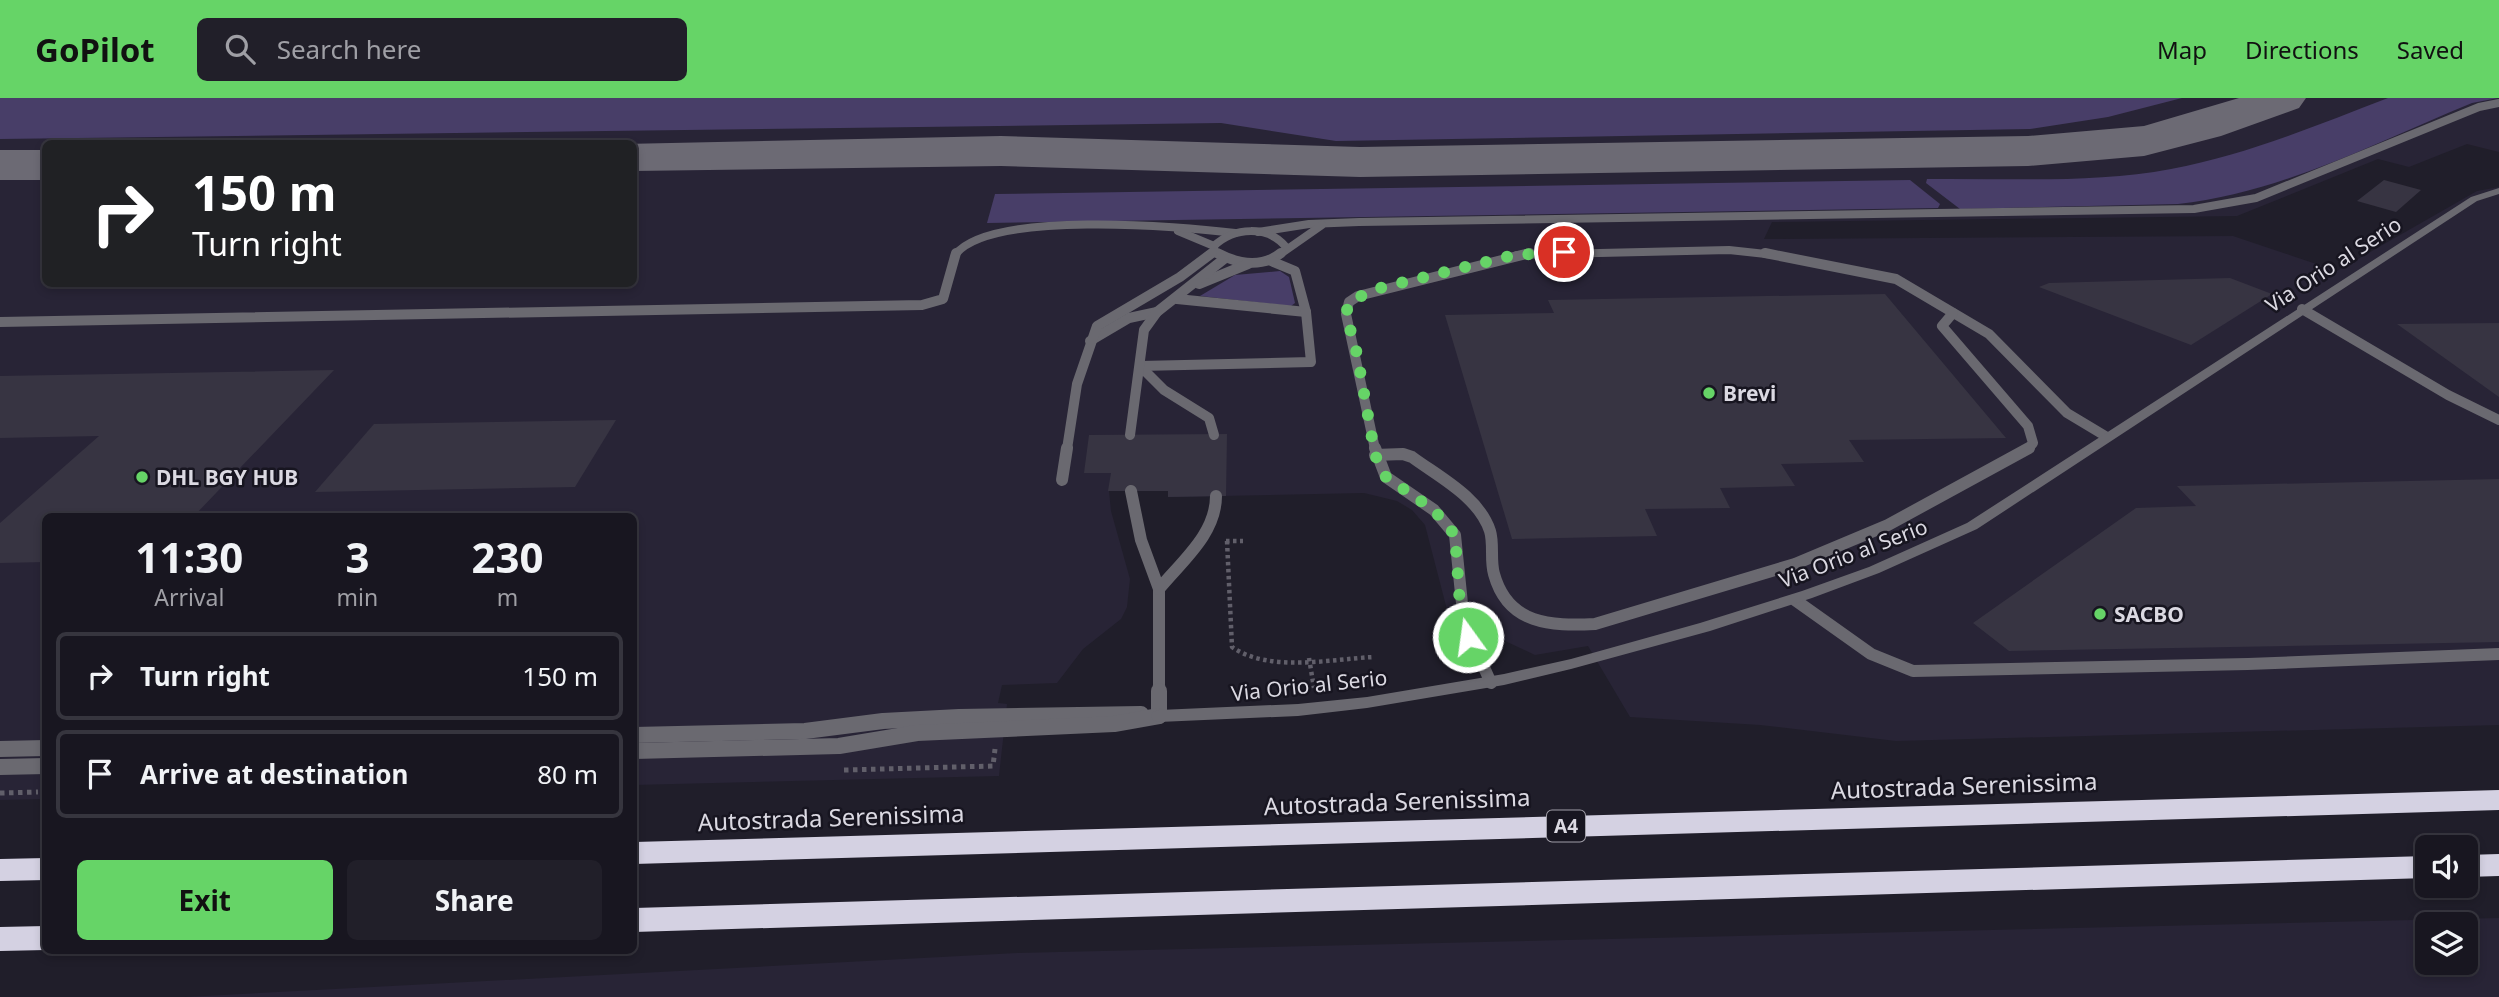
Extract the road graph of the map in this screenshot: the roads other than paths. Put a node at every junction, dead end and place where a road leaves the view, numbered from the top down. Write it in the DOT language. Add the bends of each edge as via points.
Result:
graph roads {
  1 [pos="2499,103"];
  2 [pos="2499,191"];
  3 [pos="1325,223"];
  4 [pos="1171,229"];
  5 [pos="1258,232"];
  6 [pos="1235,233"];
  7 [pos="1286,247"];
  8 [pos="1214,248"];
  9 [pos="1224,259"];
  10 [pos="1271,261"];
  11 [pos="1248,264"];
  12 [pos="1195,285"];
  13 [pos="1177,299"];
  14 [pos="2302,309"];
  15 [pos="1306,312"];
  16 [pos="1157,313"];
  17 [pos="1953,313"];
  18 [pos="0,322"];
  19 [pos="1090,341"];
  20 [pos="1140,366"];
  21 [pos="2499,420"];
  22 [pos="1130,435"];
  23 [pos="1214,435"];
  24 [pos="2107,437"];
  25 [pos="1375,455"];
  26 [pos="1062,480"];
  27 [pos="1131,491"];
  28 [pos="1216,496"];
  29 [pos="1159,589"];
  30 [pos="1795,600"];
  31 [pos="2499,654"];
  32 [pos="1491,683"];
  33 [pos="1159,716"];
  34 [pos="637,735"];
  35 [pos="42,748"];
  36 [pos="0,749"];
  37 [pos="637,751"];
  38 [pos="42,766"];
  39 [pos="0,767"];
  40 [pos="2499,800"];
  41 [pos="637,853"];
  42 [pos="2499,864"];
  43 [pos="2478,865"];
  44 [pos="2415,867"];
  45 [pos="42,869"];
  46 [pos="0,870"];
  47 [pos="637,920"];
  48 [pos="42,937"];
  49 [pos="0,939"];
  1 -- 3 [label="lane" via="2479,107 2256,198 2194,209"];
  2 -- 14 [label="street, Via Orio al Serio" via="2474,199"];
  3 -- 5 [label="lane"];
  3 -- 7 [label="lane"];
  4 -- 6 [label="lane"];
  4 -- 8 [label="lane"];
  4 -- 18 [label="lane" via="1013,228 992,232 959,250 952,260 943,299 922,305"];
  5 -- 6 [label="lane"];
  5 -- 7 [label="lane" via="1278,238"];
  6 -- 8 [label="lane"];
  7 -- 10 [label="lane"];
  8 -- 9 [label="lane"];
  8 -- 19 [label="lane" via="1172,282 1107,318"];
  9 -- 11 [label="lane"];
  9 -- 12 [label="lane"];
  10 -- 11 [label="lane"];
  10 -- 15 [label="lane" via="1295,271"];
  11 -- 12 [label="lane"];
  12 -- 13 [label="lane"];
  13 -- 15 [label="lane"];
  13 -- 16 [label="lane"];
  14 -- 21 [label="lane" via="2462,405"];
  14 -- 24 [label="street, Via Orio al Serio"];
  15 -- 20 [label="lane" via="1311,362"];
  16 -- 19 [label="lane" via="1129,318"];
  16 -- 20 [label="lane" via="1144,330"];
  17 -- 24 [label="lane" via="1989,334 2067,413"];
  17 -- 25 [label="lane" via="1896,279 1767,253 1514,255 1376,289 1349,302 1346,314"];
  17 -- 25 [label="lane" via="1942,326 2028,426 2033,443 2027,450 1888,525 1795,564 1595,624 1555,625 1526,618 1513,608 1494,575 1490,531 1469,499 1412,457"];
  19 -- 26 [label="lane" via="1077,384"];
  20 -- 22 [label="lane"];
  20 -- 23 [label="lane" via="1164,390 1209,418"];
  24 -- 30 [label="street, Via Orio al Serio" via="1972,526 1924,550"];
  25 -- 32 [label="lane" via="1386,477 1434,510 1455,535 1464,624"];
  27 -- 29 [label="lane" via="1141,540"];
  28 -- 29 [label="lane" via="1210,528"];
  29 -- 33 [label="lane"];
  30 -- 31 [label="lane" via="1871,654 1913,671"];
  30 -- 32 [label="street, Via Orio al Serio"];
  32 -- 33 [label="street, Via Orio al Serio" via="1319,707"];
  33 -- 34 [label="lane" via="959,717 805,731"];
  33 -- 37 [label="lane" via="1114,724 918,733 839,746"];
  35 -- 36 [label="lane"];
  38 -- 39 [label="lane"];
  40 -- 41 [label="highway, Autostrada Serenissima / A4"];
  42 -- 43 [label="highway"];
  44 -- 47 [label="highway"];
  45 -- 46 [label="highway"];
  48 -- 49 [label="highway"];
}
